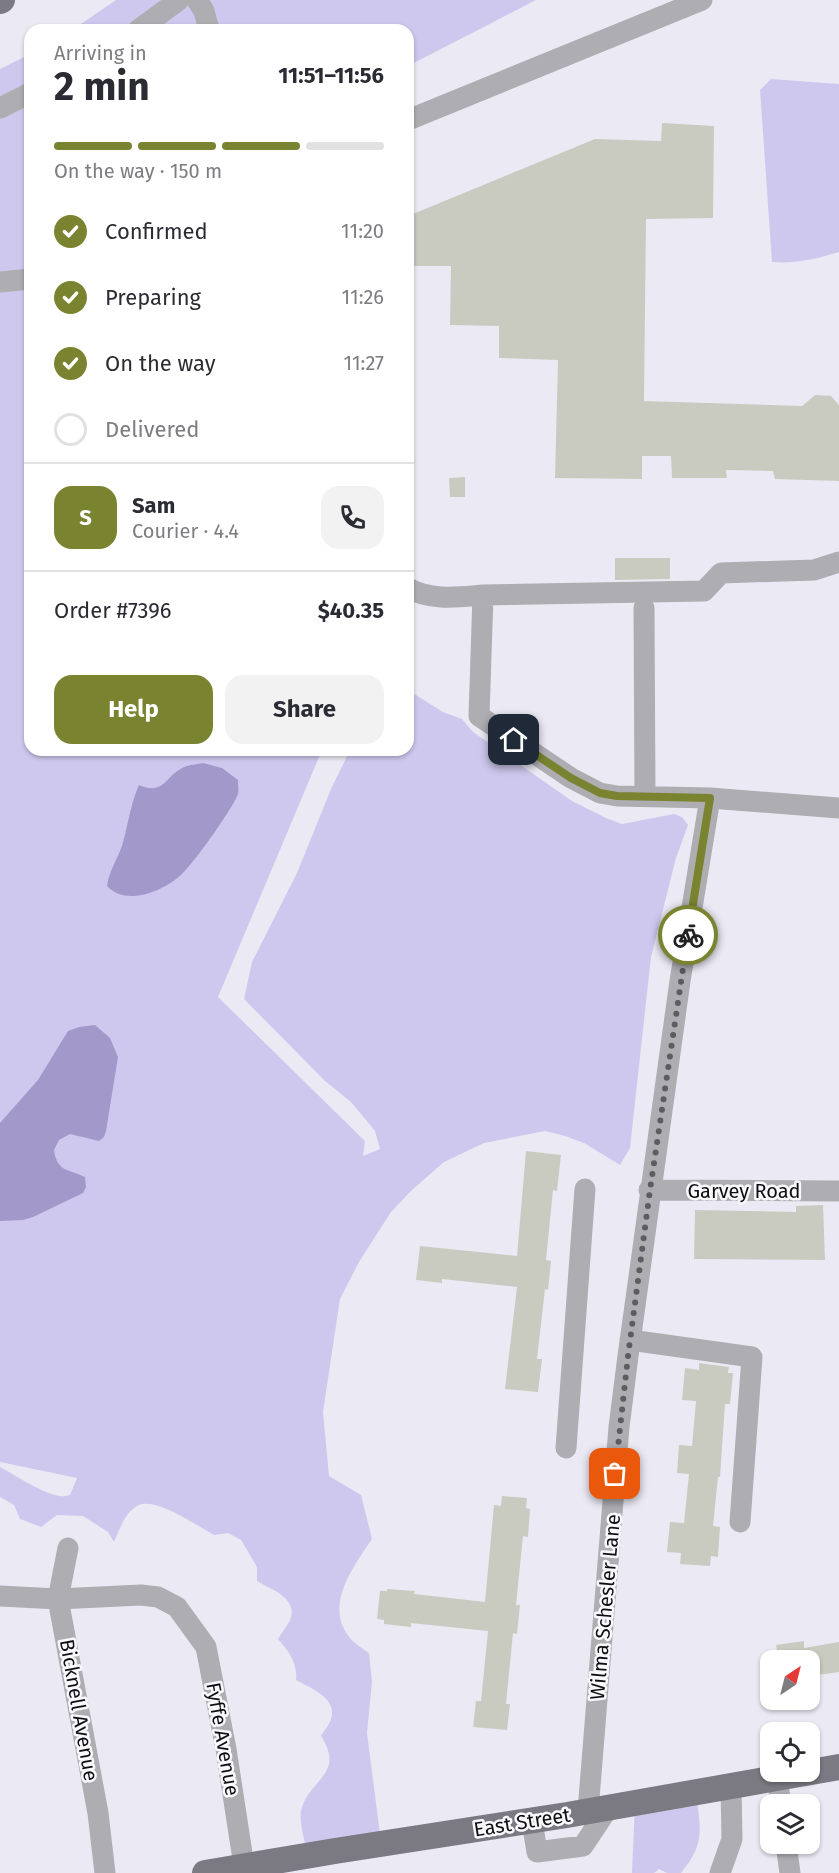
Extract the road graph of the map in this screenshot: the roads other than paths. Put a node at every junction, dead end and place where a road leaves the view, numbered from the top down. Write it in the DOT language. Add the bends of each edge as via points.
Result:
graph roads {
  1 [pos="179,0"];
  2 [pos="197,0"];
  3 [pos="702,0"];
  4 [pos="146,24"];
  5 [pos="207,24"];
  6 [pos="24,96"];
  7 [pos="0,108"];
  8 [pos="414,118"];
  9 [pos="24,280"];
  10 [pos="0,282"];
  11 [pos="839,562"];
  12 [pos="414,590"];
  13 [pos="483,595"];
  14 [pos="644,608"];
  15 [pos="645,795"];
  16 [pos="710,798"];
  17 [pos="839,808"];
  18 [pos="585,1189"];
  19 [pos="650,1190"];
  20 [pos="839,1191"];
  21 [pos="630,1340"];
  22 [pos="566,1448"];
  23 [pos="740,1522"];
  24 [pos="68,1548"];
  25 [pos="0,1596"];
  26 [pos="58,1599"];
  27 [pos="839,1767"];
  28 [pos="820,1770"];
  29 [pos="760,1781"];
  30 [pos="731,1786"];
  31 [pos="598,1809"];
  32 [pos="787,1854"];
  33 [pos="244,1866"];
  34 [pos="281,1867"];
  35 [pos="105,1873"];
  36 [pos="205,1873"];
  37 [pos="720,1873"];
  38 [pos="790,1873"];
  1 -- 4 [label="street"];
  2 -- 5 [label="street"];
  3 -- 8 [label="street"];
  6 -- 7 [label="street"];
  9 -- 10 [label="street"];
  11 -- 13 [label="street" via="814,570 721,573 704,591"];
  12 -- 13 [label="street" via="448,598"];
  13 -- 15 [label="street" via="479,716 585,787 617,796"];
  14 -- 15 [label="street"];
  15 -- 16 [label="street"];
  16 -- 17 [label="street"];
  16 -- 19 [label="street, Wilma Schesler Lane"];
  18 -- 22 [label="street"];
  19 -- 20 [label="street, Garvey Road"];
  19 -- 21 [label="street, Wilma Schesler Lane"];
  21 -- 23 [label="street" via="752,1357"];
  21 -- 31 [label="street, Wilma Schesler Lane" via="618,1438"];
  24 -- 26 [label="street, Bicknell Avenue"];
  25 -- 26 [label="street, Fyffe Avenue"];
  26 -- 33 [label="street, Fyffe Avenue" via="158,1597 177,1607 186,1618 206,1647"];
  26 -- 35 [label="street, Bicknell Avenue" via="96,1801"];
  27 -- 28 [label="main road, East Street"];
  29 -- 30 [label="main road, East Street"];
  30 -- 31 [label="main road, East Street"];
  30 -- 37 [label="street" via="732,1839"];
  31 -- 34 [label="main road, East Street"];
  32 -- 38 [label="street"];
  33 -- 34 [label="main road, East Street"];
  33 -- 36 [label="main road, East Street"];
}
